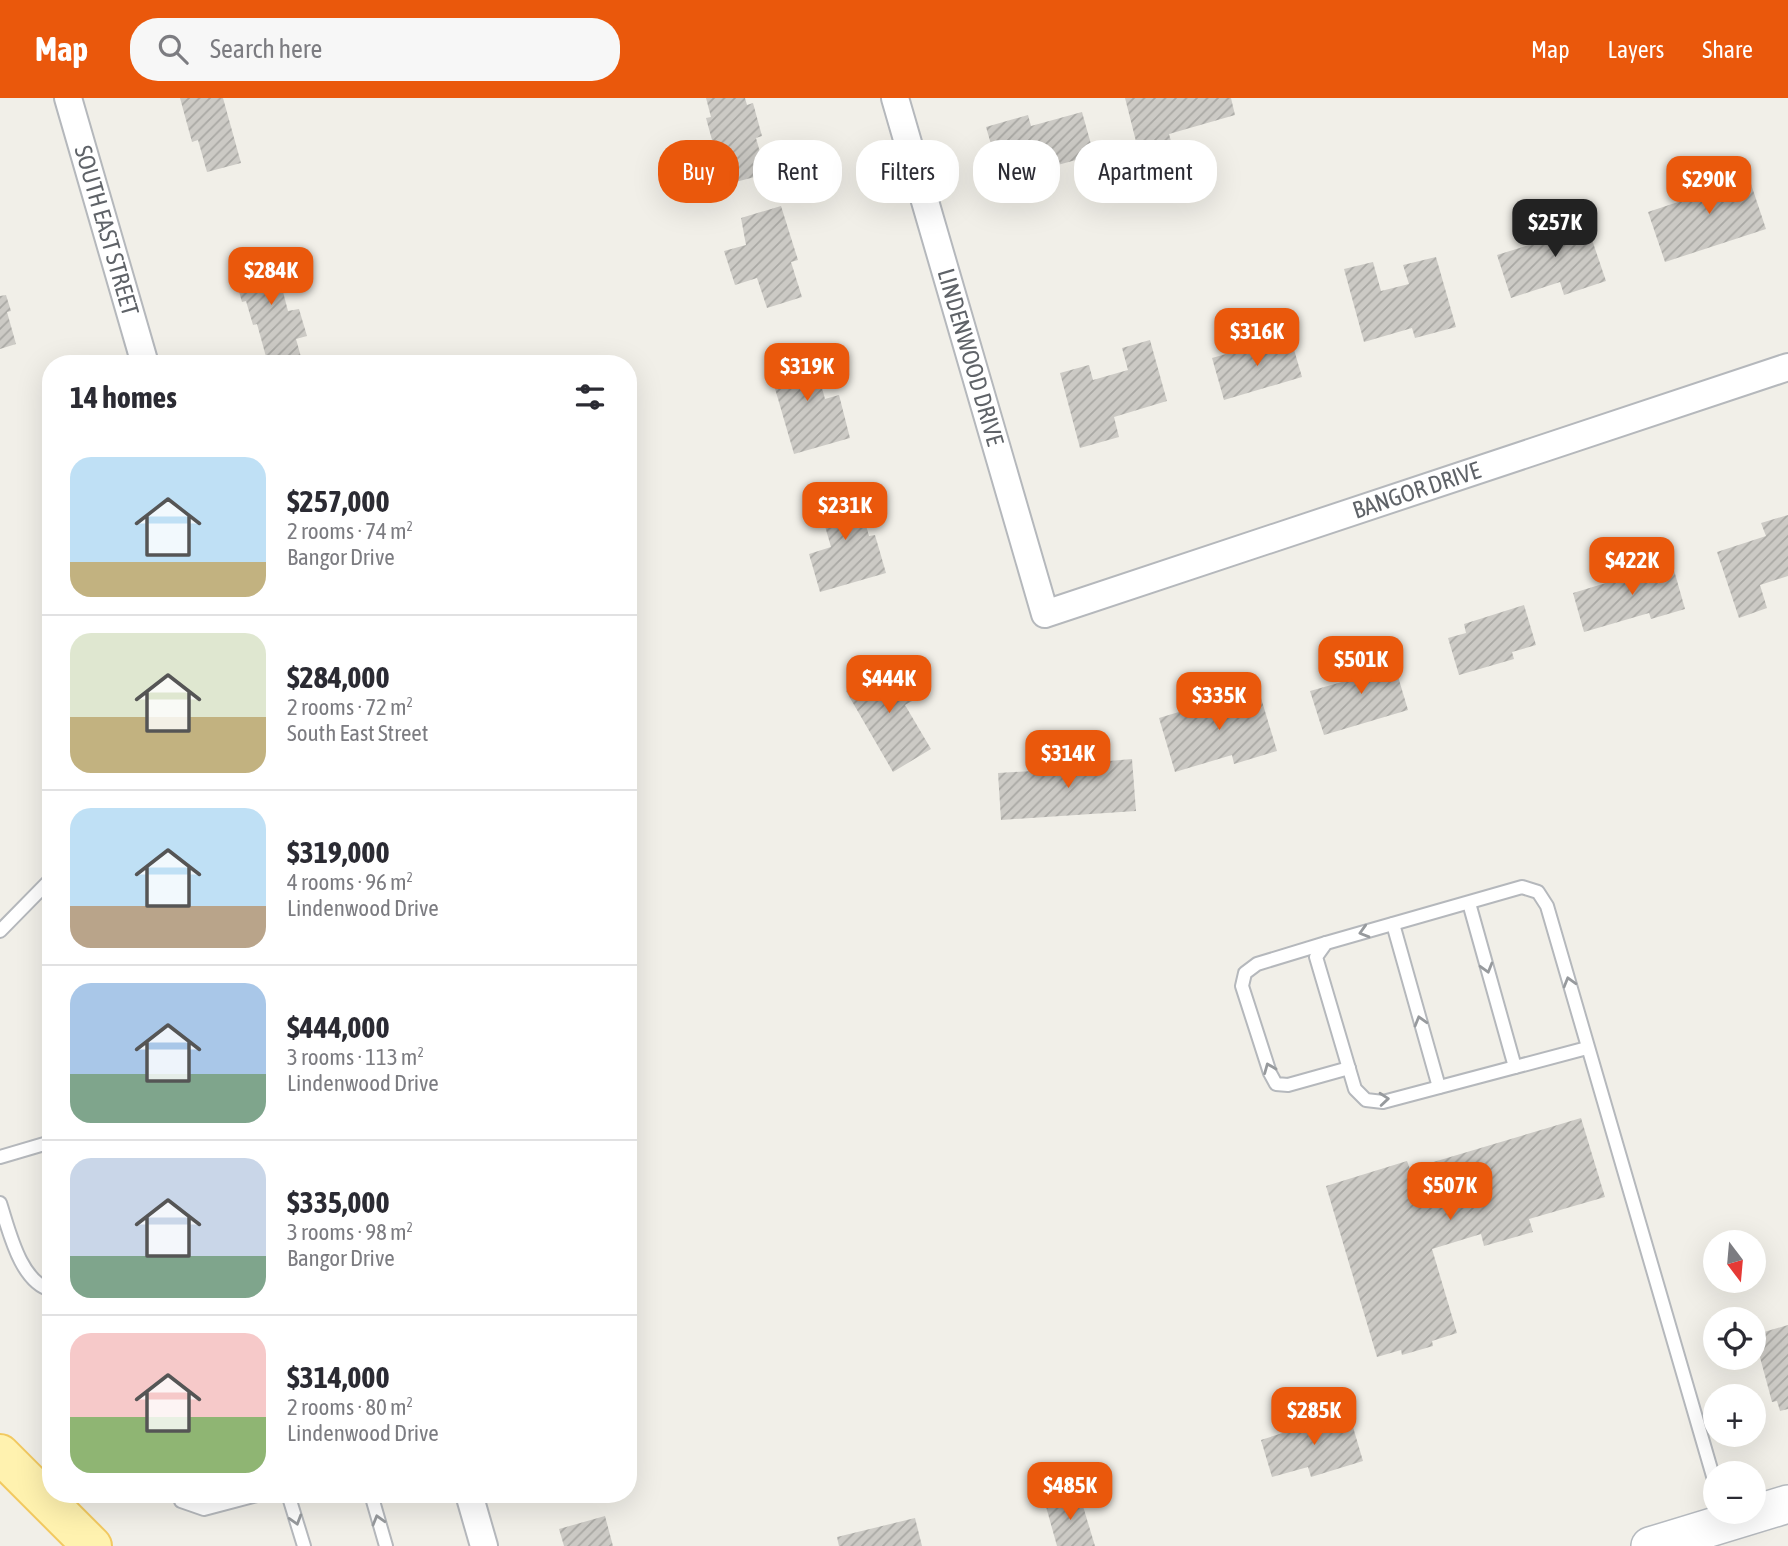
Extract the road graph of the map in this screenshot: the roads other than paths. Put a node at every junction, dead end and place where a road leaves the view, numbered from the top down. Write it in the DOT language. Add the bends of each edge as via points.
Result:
graph roads {
  1 [pos="68,98"];
  2 [pos="895,98"];
  3 [pos="142,355"];
  4 [pos="1788,367"];
  5 [pos="1045,614"];
  6 [pos="42,888"];
  7 [pos="1469,903"];
  8 [pos="1393,924"];
  9 [pos="0,931"];
  10 [pos="1326,943"];
  11 [pos="1587,1048"];
  12 [pos="1515,1067"];
  13 [pos="1349,1068"];
  14 [pos="1439,1087"];
  15 [pos="42,1145"];
  16 [pos="0,1157"];
  17 [pos="0,1203"];
  18 [pos="42,1286"];
  19 [pos="0,1454"];
  20 [pos="1709,1461"];
  21 [pos="42,1496"];
  22 [pos="49,1503"];
  23 [pos="187,1503"];
  24 [pos="227,1503"];
  25 [pos="291,1503"];
  26 [pos="374,1503"];
  27 [pos="472,1503"];
  28 [pos="1788,1504"];
  29 [pos="1766,1509"];
  30 [pos="1707,1524"];
  31 [pos="92,1546"];
  32 [pos="304,1546"];
  33 [pos="386,1546"];
  34 [pos="484,1546"];
  35 [pos="1650,1546"];
  1 -- 3 [label="street, SOUTH EAST STREET"];
  2 -- 5 [label="street, LINDENWOOD DRIVE"];
  4 -- 5 [label="street, BANGOR DRIVE"];
  6 -- 9 [label="lane"];
  7 -- 8 [label="lane"];
  11 -- 7 [label="lane, one-way" via="1547,906 1538,892 1522,887"];
  7 -- 12 [label="lane, one-way"];
  8 -- 10 [label="lane, one-way"];
  14 -- 8 [label="lane, one-way"];
  10 -- 13 [label="lane" via="1316,957"];
  13 -- 10 [label="lane, one-way" via="1288,1085 1276,1084 1242,986 1245,973 1257,964"];
  11 -- 12 [label="lane"];
  11 -- 20 [label="lane"];
  12 -- 14 [label="lane"];
  13 -- 14 [label="lane, one-way" via="1355,1088 1366,1100 1383,1102"];
  15 -- 16 [label="lane"];
  17 -- 18 [label="lane" via="21,1264"];
  19 -- 21 [label="main road"];
  22 -- 31 [label="main road"];
  23 -- 24 [label="lane" via="204,1509"];
  25 -- 32 [label="lane, one-way"];
  33 -- 26 [label="lane, one-way"];
  27 -- 34 [label="street"];
  28 -- 29 [label="main road"];
  30 -- 35 [label="main road"];
}
